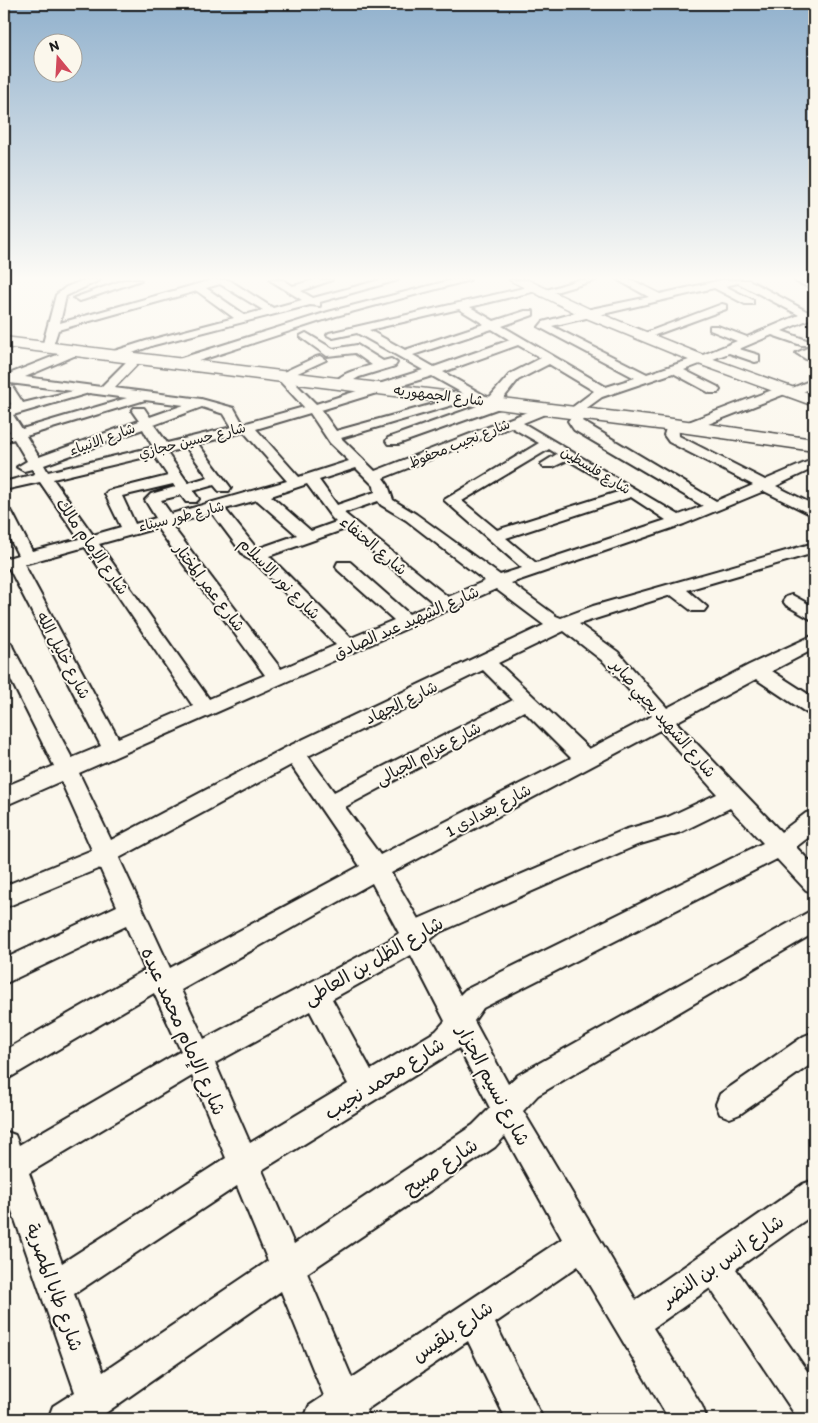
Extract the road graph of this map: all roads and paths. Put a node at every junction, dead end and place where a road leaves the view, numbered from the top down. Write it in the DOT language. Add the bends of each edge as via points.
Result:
graph roads {
  1 [pos="43,346"];
  2 [pos="140,346"];
  3 [pos="231,346"];
  4 [pos="321,346"];
  5 [pos="392,346"];
  6 [pos="428,346"];
  7 [pos="504,346"];
  8 [pos="527,346"];
  9 [pos="583,346"];
  10 [pos="669,346"];
  11 [pos="735,346"];
  12 [pos="48,347"];
  13 [pos="728,349"];
  14 [pos="77,351"];
  15 [pos="683,352"];
  16 [pos="115,355"];
  17 [pos="407,355"];
  18 [pos="137,358"];
  19 [pos="303,358"];
  20 [pos="663,358"];
  21 [pos="755,358"];
  22 [pos="549,359"];
  23 [pos="320,360"];
  24 [pos="702,360"];
  25 [pos="179,363"];
  26 [pos="646,363"];
  27 [pos="382,366"];
  28 [pos="669,370"];
  29 [pos="437,372"];
  30 [pos="273,375"];
  31 [pos="645,378"];
  32 [pos="5,380"];
  33 [pos="340,383"];
  34 [pos="814,383"];
  35 [pos="378,388"];
  36 [pos="100,390"];
  37 [pos="714,390"];
  38 [pos="604,391"];
  39 [pos="410,392"];
  40 [pos="787,392"];
  41 [pos="142,397"];
  42 [pos="467,399"];
  43 [pos="814,401"];
  44 [pos="493,402"];
  45 [pos="201,403"];
  46 [pos="365,405"];
  47 [pos="314,409"];
  48 [pos="545,409"];
  49 [pos="8,410"];
  50 [pos="576,413"];
  51 [pos="512,422"];
  52 [pos="146,423"];
  53 [pos="681,426"];
  54 [pos="244,428"];
  55 [pos="12,436"];
  56 [pos="332,436"];
  57 [pos="189,441"];
  58 [pos="393,441"];
  59 [pos="550,443"];
  60 [pos="814,445"];
  61 [pos="160,448"];
  62 [pos="569,454"];
  63 [pos="358,463"];
  64 [pos="814,463"];
  65 [pos="548,464"];
  66 [pos="40,470"];
  67 [pos="4,475"];
  68 [pos="373,477"];
  69 [pos="218,479"];
  70 [pos="303,480"];
  71 [pos="181,483"];
  72 [pos="765,485"];
  73 [pos="4,486"];
  74 [pos="634,492"];
  75 [pos="383,494"];
  76 [pos="814,494"];
  77 [pos="260,495"];
  78 [pos="234,502"];
  79 [pos="798,502"];
  80 [pos="716,507"];
  81 [pos="207,509"];
  82 [pos="335,511"];
  83 [pos="814,511"];
  84 [pos="4,512"];
  85 [pos="164,520"];
  86 [pos="678,521"];
  87 [pos="348,523"];
  88 [pos="130,529"];
  89 [pos="495,536"];
  90 [pos="309,537"];
  91 [pos="90,540"];
  92 [pos="814,548"];
  93 [pos="256,555"];
  94 [pos="15,560"];
  95 [pos="344,566"];
  96 [pos="533,569"];
  97 [pos="498,582"];
  98 [pos="674,589"];
  99 [pos="792,601"];
  100 [pos="446,604"];
  101 [pos="698,607"];
  102 [pos="814,615"];
  103 [pos="407,622"];
  104 [pos="562,624"];
  105 [pos="349,647"];
  106 [pos="4,648"];
  107 [pos="810,648"];
  108 [pos="485,661"];
  109 [pos="756,670"];
  110 [pos="278,679"];
  111 [pos="527,701"];
  112 [pos="814,708"];
  113 [pos="206,710"];
  114 [pos="663,719"];
  115 [pos="114,750"];
  116 [pos="294,754"];
  117 [pos="586,759"];
  118 [pos="67,770"];
  119 [pos="732,796"];
  120 [pos="4,797"];
  121 [pos="330,804"];
  122 [pos="814,820"];
  123 [pos="780,846"];
  124 [pos="104,854"];
  125 [pos="376,869"];
  126 [pos="814,882"];
  127 [pos="4,897"];
  128 [pos="130,912"];
  129 [pos="814,920"];
  130 [pos="414,936"];
  131 [pos="4,972"];
  132 [pos="162,980"];
  133 [pos="315,994"];
  134 [pos="460,1021"];
  135 [pos="814,1046"];
  136 [pos="198,1057"];
  137 [pos="4,1067"];
  138 [pos="366,1089"];
  139 [pos="730,1104"];
  140 [pos="507,1111"];
  141 [pos="6,1162"];
  142 [pos="243,1164"];
  143 [pos="814,1195"];
  144 [pos="583,1244"];
  145 [pos="714,1265"];
  146 [pos="286,1268"];
  147 [pos="56,1286"];
  148 [pos="473,1316"];
  149 [pos="630,1324"];
  150 [pos="95,1399"];
  151 [pos="814,1412"];
  152 [pos="340,1414"];
  153 [pos="66,1419"];
  154 [pos="524,1419"];
  155 [pos="689,1419"];
  1 -- 12 [label="main road, شارع الجمهوريه"];
  2 -- 16 [label="street"];
  3 -- 25 [label="street"];
  4 -- 27 [label="street" via="331,353 357,349"];
  5 -- 17 [label="street"];
  6 -- 17 [label="street"];
  7 -- 29 [label="street, شارع حسين حجازي"];
  8 -- 22 [label="street"];
  9 -- 31 [label="street"];
  10 -- 15 [label="main road"];
  11 -- 13 [label="street"];
  12 -- 14 [label="main road, شارع الجمهوريه"];
  13 -- 21 [label="street"];
  13 -- 24 [label="street"];
  14 -- 16 [label="main road, شارع الجمهوريه"];
  14 -- 32 [label="street"];
  15 -- 20 [label="street"];
  15 -- 24 [label="main road"];
  16 -- 18 [label="main road, شارع الجمهوريه"];
  17 -- 27 [label="street"];
  17 -- 29 [label="street"];
  18 -- 25 [label="main road, شارع الجمهوريه"];
  18 -- 36 [label="street"];
  19 -- 30 [label="street"];
  22 -- 38 [label="street"];
  22 -- 44 [label="street" via="514,377"];
  23 -- 30 [label="street"];
  24 -- 28 [label="street"];
  24 -- 40 [label="main road"];
  25 -- 30 [label="main road, شارع الجمهوريه"];
  26 -- 28 [label="street"];
  27 -- 33 [label="street" via="355,374"];
  28 -- 31 [label="street"];
  28 -- 37 [label="street"];
  29 -- 35 [label="street, شارع حسين حجازي"];
  29 -- 44 [label="street"];
  30 -- 33 [label="main road, شارع الجمهوريه"];
  30 -- 47 [label="street, شارع الشهيد يحيي صابر"];
  31 -- 38 [label="street"];
  32 -- 36 [label="street, شارع الحنفاء"];
  32 -- 49 [label="street, شارع الإمام مالك" via="18,406"];
  33 -- 35 [label="main road, شارع الجمهوريه"];
  34 -- 40 [label="street"];
  35 -- 39 [label="main road, شارع الجمهوريه"];
  35 -- 47 [label="street, شارع حسين حجازي"];
  36 -- 41 [label="street, شارع الحنفاء"];
  36 -- 49 [label="street"];
  38 -- 50 [label="street" via="590,398"];
  39 -- 42 [label="main road, شارع الجمهوريه"];
  39 -- 46 [label="street"];
  40 -- 43 [label="main road"];
  40 -- 53 [label="street"];
  41 -- 45 [label="street, شارع الحنفاء"];
  41 -- 52 [label="street, شارع نور الاسلام" via="135,404"];
  41 -- 55 [label="street"];
  42 -- 44 [label="main road, شارع الجمهوريه"];
  42 -- 56 [label="street"];
  44 -- 48 [label="main road, شارع الجمهوريه"];
  44 -- 58 [label="street"];
  45 -- 52 [label="street, شارع الانبياء"];
  45 -- 54 [label="street, شارع الحنفاء" via="229,411"];
  47 -- 54 [label="street, شارع حسين حجازي"];
  47 -- 56 [label="street, شارع الشهيد يحيي صابر"];
  48 -- 50 [label="main road, شارع الجمهوريه"];
  48 -- 51 [label="street, شارع نجيب محفوظ"];
  49 -- 55 [label="street, شارع الإمام مالك" via="6,414"];
  50 -- 53 [label="main road, شارع الجمهوريه"];
  50 -- 80 [label="street" via="575,421 579,427"];
  51 -- 59 [label="street, شارع فلسطين"];
  51 -- 68 [label="street, شارع نجيب محفوظ"];
  52 -- 61 [label="street, شارع نور الاسلام"];
  52 -- 66 [label="street, شارع الانبياء"];
  53 -- 60 [label="main road, شارع الجمهوريه"];
  53 -- 72 [label="street" via="671,435 674,439"];
  54 -- 57 [label="street, شارع حسين حجازي"];
  54 -- 70 [label="street, شارع الحنفاء"];
  55 -- 66 [label="street, شارع الإمام مالك"];
  56 -- 63 [label="street, شارع الشهيد يحيي صابر"];
  57 -- 61 [label="street, شارع حسين حجازي"];
  57 -- 69 [label="street"];
  59 -- 62 [label="street, شارع فلسطين"];
  59 -- 89 [label="street" via="452,498"];
  61 -- 66 [label="street, شارع حسين حجازي"];
  61 -- 71 [label="street, شارع نور الاسلام" via="160,453"];
  62 -- 65 [label="street"];
  62 -- 74 [label="street, شارع فلسطين"];
  63 -- 68 [label="street, شارع الشهيد يحيي صابر"];
  63 -- 70 [label="street, شارع طور سيناء"];
  64 -- 72 [label="street, شارع الشهيد عبد الصادق"];
  66 -- 67 [label="street, شارع الانبياء"];
  66 -- 73 [label="street, شارع حسين حجازي"];
  66 -- 91 [label="street, شارع الإمام مالك"];
  68 -- 75 [label="street, شارع الشهيد يحيي صابر" via="382,487"];
  69 -- 71 [label="street, شارع عمر المختار"];
  69 -- 78 [label="street"];
  70 -- 77 [label="street, شارع طور سيناء"];
  70 -- 82 [label="street, شارع الحنفاء"];
  71 -- 81 [label="street, شارع نور الاسلام"];
  71 -- 85 [label="street, شارع عمر المختار" via="154,499"];
  71 -- 88 [label="street" via="113,494"];
  72 -- 79 [label="street"];
  72 -- 80 [label="street, شارع الشهيد عبد الصادق"];
  74 -- 86 [label="street, شارع فلسطين"];
  74 -- 89 [label="street"];
  75 -- 82 [label="street"];
  75 -- 97 [label="street, شارع الشهيد يحيي صابر" via="386,502"];
  76 -- 79 [label="street"];
  77 -- 78 [label="street, شارع طور سيناء"];
  77 -- 90 [label="street"];
  78 -- 81 [label="street, شارع طور سيناء"];
  79 -- 83 [label="street"];
  80 -- 86 [label="street, شارع الشهيد عبد الصادق"];
  81 -- 85 [label="street, شارع طور سيناء"];
  81 -- 93 [label="street, شارع نور الاسلام"];
  82 -- 87 [label="street, شارع الحنفاء"];
  84 -- 94 [label="street, شارع خليل الله"];
  85 -- 88 [label="street, شارع طور سيناء"];
  85 -- 110 [label="street, شارع عمر المختار" via="164,526"];
  86 -- 96 [label="street, شارع الشهيد عبد الصادق"];
  87 -- 90 [label="street"];
  87 -- 100 [label="street, شارع الحنفاء"];
  88 -- 91 [label="street, شارع طور سيناء"];
  89 -- 96 [label="street"];
  90 -- 93 [label="street"];
  91 -- 94 [label="street, شارع طور سيناء"];
  91 -- 113 [label="street, شارع الإمام مالك"];
  92 -- 98 [label="street, شارع الجهاد"];
  93 -- 105 [label="street, شارع نور الاسلام"];
  94 -- 115 [label="street, شارع خليل الله"];
  95 -- 103 [label="street"];
  96 -- 97 [label="street, شارع الشهيد عبد الصادق"];
  97 -- 100 [label="street, شارع الشهيد عبد الصادق"];
  97 -- 104 [label="street, شارع الشهيد يحيي صابر" via="550,621"];
  98 -- 101 [label="street"];
  98 -- 104 [label="street, شارع الجهاد"];
  99 -- 102 [label="street"];
  100 -- 103 [label="street, شارع الشهيد عبد الصادق"];
  103 -- 105 [label="street, شارع الشهيد عبد الصادق"];
  104 -- 108 [label="street, شارع الجهاد"];
  104 -- 114 [label="street, شارع الشهيد يحيي صابر" via="574,628 620,665"];
  105 -- 110 [label="street, شارع الشهيد عبد الصادق"];
  106 -- 118 [label="street, شارع الإمام محمد عبده"];
  107 -- 109 [label="street, شارع بغدادى 1"];
  108 -- 111 [label="street"];
  108 -- 116 [label="street, شارع الجهاد"];
  109 -- 112 [label="street"];
  109 -- 114 [label="street, شارع بغدادى 1"];
  110 -- 113 [label="street, شارع الشهيد عبد الصادق"];
  111 -- 117 [label="street"];
  111 -- 121 [label="street, شارع عزام الجبالى"];
  113 -- 115 [label="street, شارع الشهيد عبد الصادق"];
  114 -- 117 [label="street, شارع بغدادى 1"];
  114 -- 119 [label="street, شارع الشهيد يحيي صابر"];
  115 -- 118 [label="street, شارع الشهيد عبد الصادق"];
  116 -- 121 [label="street, شارع نسيم الجزار"];
  116 -- 124 [label="street, شارع الجهاد"];
  117 -- 125 [label="street, شارع بغدادى 1"];
  118 -- 120 [label="street, شارع الشهيد عبد الصادق"];
  118 -- 124 [label="street, شارع الإمام محمد عبده"];
  119 -- 123 [label="street, شارع الشهيد يحيي صابر"];
  119 -- 130 [label="street, شارع الظل بن العاطى" via="673,825 632,837 431,924"];
  121 -- 125 [label="street, شارع نسيم الجزار"];
  122 -- 123 [label="street, شارع محمد نجيب"];
  123 -- 126 [label="street, شارع الشهيد يحيي صابر"];
  123 -- 134 [label="street, شارع محمد نجيب" via="474,999 467,1005"];
  124 -- 127 [label="street, شارع الجهاد"];
  124 -- 128 [label="street, شارع الإمام محمد عبده"];
  125 -- 130 [label="street, شارع نسيم الجزار"];
  125 -- 132 [label="street, شارع بغدادى 1"];
  128 -- 131 [label="street"];
  128 -- 132 [label="street, شارع الإمام محمد عبده"];
  129 -- 140 [label="street, شارع صبيح" via="528,1085"];
  130 -- 133 [label="street, شارع الظل بن العاطى" via="397,950"];
  130 -- 134 [label="street, شارع نسيم الجزار"];
  132 -- 136 [label="street, شارع الإمام محمد عبده"];
  132 -- 137 [label="street, شارع بغدادى 1"];
  133 -- 136 [label="street, شارع الظل بن العاطى"];
  133 -- 138 [label="street"];
  134 -- 138 [label="street, شارع محمد نجيب" via="446,1040"];
  134 -- 140 [label="street, شارع نسيم الجزار"];
  135 -- 139 [label="street"];
  136 -- 141 [label="street, شارع الظل بن العاطى"];
  136 -- 142 [label="street, شارع الإمام محمد عبده"];
  138 -- 142 [label="street, شارع محمد نجيب"];
  140 -- 144 [label="street, شارع نسيم الجزار"];
  140 -- 146 [label="street, شارع صبيح" via="484,1136"];
  141 -- 147 [label="street, شارع طابا المصرية"];
  142 -- 146 [label="street, شارع الإمام محمد عبده"];
  142 -- 147 [label="street, شارع محمد نجيب"];
  143 -- 145 [label="street, شارع انس بن النضر"];
  144 -- 148 [label="street, شارع بلقيس"];
  144 -- 149 [label="street, شارع نسيم الجزار"];
  145 -- 149 [label="street, شارع انس بن النضر"];
  145 -- 151 [label="street"];
  146 -- 150 [label="street, شارع صبيح"];
  146 -- 152 [label="street, شارع الإمام محمد عبده"];
  147 -- 150 [label="street, شارع طابا المصرية"];
  148 -- 152 [label="street, شارع بلقيس"];
  148 -- 154 [label="street"];
  149 -- 155 [label="street, شارع نسيم الجزار"];
  150 -- 153 [label="street, شارع صبيح"];
}
